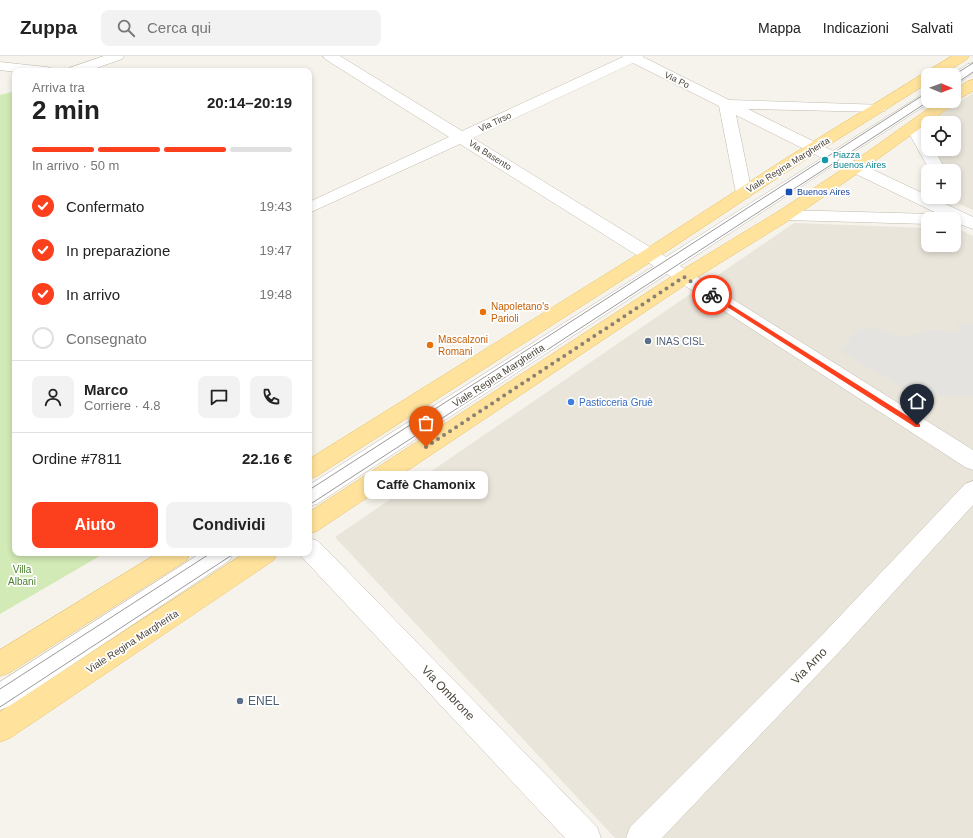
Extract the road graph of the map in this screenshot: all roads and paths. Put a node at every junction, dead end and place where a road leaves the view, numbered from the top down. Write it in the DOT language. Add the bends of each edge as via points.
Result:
graph roads {
  1 [pos="117,56"];
  2 [pos="330,56"];
  3 [pos="962,56"];
  4 [pos="633,57"];
  5 [pos="0,66"];
  6 [pos="973,67"];
  7 [pos="18,68"];
  8 [pos="83,68"];
  9 [pos="943,68"];
  10 [pos="961,75"];
  11 [pos="921,82"];
  12 [pos="973,84"];
  13 [pos="961,92"];
  14 [pos="921,101"];
  15 [pos="726,104"];
  16 [pos="880,108"];
  17 [pos="938,108"];
  18 [pos="913,126"];
  19 [pos="462,138"];
  20 [pos="814,148"];
  21 [pos="833,157"];
  22 [pos="934,164"];
  23 [pos="855,168"];
  24 [pos="744,193"];
  25 [pos="955,204"];
  26 [pos="312,207"];
  27 [pos="785,215"];
  28 [pos="921,219"];
  29 [pos="964,222"];
  30 [pos="649,255"];
  31 [pos="675,271"];
  32 [pos="973,461"];
  33 [pos="312,468"];
  34 [pos="973,490"];
  35 [pos="312,495"];
  36 [pos="312,522"];
  37 [pos="312,551"];
  38 [pos="173,556"];
  39 [pos="216,556"];
  40 [pos="260,556"];
  41 [pos="0,664"];
  42 [pos="0,696"];
  43 [pos="0,728"];
  44 [pos="586,838"];
  45 [pos="641,838"];
  1 -- 8 [label="street"];
  2 -- 19 [label="street, Via Basento"];
  3 -- 9 [label="main road"];
  4 -- 15 [label="street, Via Po"];
  4 -- 19 [label="street, Via Tirso"];
  5 -- 7 [label="street"];
  6 -- 10 [label="street"];
  11 -- 16 [label="main road, Viale Regina Margherita"];
  12 -- 13 [label="main road"];
  14 -- 21 [label="street, Viale Regina Margherita"];
  15 -- 16 [label="street"];
  15 -- 20 [label="street"];
  15 -- 24 [label="street"];
  16 -- 20 [label="main road, Viale Regina Margherita"];
  17 -- 18 [label="main road, Viale Regina Margherita"];
  18 -- 22 [label="street"];
  18 -- 23 [label="main road, Viale Regina Margherita"];
  19 -- 26 [label="street, Via Tirso"];
  19 -- 30 [label="street, Via Basento"];
  20 -- 21 [label="street"];
  20 -- 24 [label="main road, Viale Regina Margherita"];
  21 -- 23 [label="street"];
  21 -- 31 [label="street, Viale Regina Margherita"];
  23 -- 27 [label="main road, Viale Regina Margherita"];
  23 -- 29 [label="street"];
  24 -- 30 [label="main road, Viale Regina Margherita"];
  25 -- 29 [label="street"];
  27 -- 28 [label="street"];
  27 -- 31 [label="main road, Viale Regina Margherita"];
  30 -- 31 [label="street"];
  30 -- 33 [label="main road, Viale Regina Margherita"];
  31 -- 32 [label="street"];
  31 -- 35 [label="street, Viale Regina Margherita"];
  31 -- 36 [label="main road, Viale Regina Margherita"];
  34 -- 45 [label="street, Via Arno" via="832,642"];
  37 -- 44 [label="street, Via Ombrone"];
  38 -- 41 [label="main road"];
  39 -- 42 [label="street"];
  40 -- 43 [label="main road, Viale Regina Margherita"];
}
